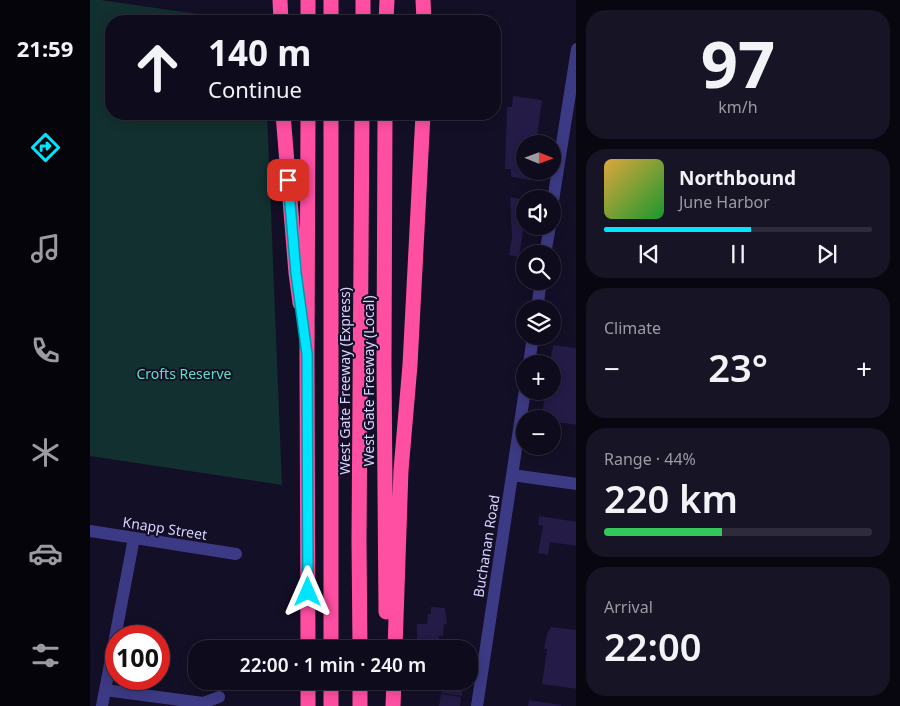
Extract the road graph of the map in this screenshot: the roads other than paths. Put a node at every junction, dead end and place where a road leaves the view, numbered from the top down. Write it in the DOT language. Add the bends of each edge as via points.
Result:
graph roads {
  1 [pos="280,0"];
  2 [pos="308,0"];
  3 [pos="331,0"];
  4 [pos="363,0"];
  5 [pos="386,0"];
  6 [pos="424,0"];
  7 [pos="280,15"];
  8 [pos="308,15"];
  9 [pos="331,15"];
  10 [pos="363,15"];
  11 [pos="386,15"];
  12 [pos="424,15"];
  13 [pos="576,49"];
  14 [pos="575,69"];
  15 [pos="283,120"];
  16 [pos="308,120"];
  17 [pos="331,120"];
  18 [pos="362,120"];
  19 [pos="385,120"];
  20 [pos="422,120"];
  21 [pos="555,190"];
  22 [pos="307,354"];
  23 [pos="523,400"];
  24 [pos="512,476"];
  25 [pos="576,484"];
  26 [pos="90,531"];
  27 [pos="134,538"];
  28 [pos="236,554"];
  29 [pos="117,625"];
  30 [pos="308,640"];
  31 [pos="331,640"];
  32 [pos="360,640"];
  33 [pos="386,640"];
  34 [pos="395,640"];
  35 [pos="105,690"];
  36 [pos="308,690"];
  37 [pos="331,690"];
  38 [pos="360,690"];
  39 [pos="386,690"];
  40 [pos="394,690"];
  41 [pos="219,697"];
  42 [pos="102,706"];
  43 [pos="308,706"];
  44 [pos="331,706"];
  45 [pos="360,706"];
  46 [pos="387,706"];
  47 [pos="393,706"];
  48 [pos="477,706"];
  1 -- 7 [label="highway"];
  2 -- 8 [label="highway"];
  3 -- 9 [label="highway"];
  4 -- 10 [label="highway"];
  5 -- 11 [label="highway"];
  6 -- 12 [label="highway"];
  13 -- 14 [label="street"];
  14 -- 21 [label="street"];
  15 -- 22 [label="highway" via="296,273"];
  16 -- 22 [label="highway"];
  17 -- 31 [label="highway, West Gate Freeway (Express)"];
  18 -- 32 [label="highway, West Gate Freeway (Express)"];
  19 -- 33 [label="highway, West Gate Freeway (Local)"];
  20 -- 34 [label="highway" via="410,365 401,470"];
  22 -- 30 [label="highway"];
  23 -- 24 [label="street, Buchanan Road"];
  24 -- 25 [label="street"];
  24 -- 48 [label="street, Buchanan Road"];
  26 -- 27 [label="street, Knapp Street"];
  27 -- 28 [label="street, Knapp Street"];
  27 -- 29 [label="street"];
  35 -- 41 [label="street" via="203,704"];
  35 -- 42 [label="street"];
  36 -- 43 [label="highway"];
  37 -- 44 [label="highway"];
  38 -- 45 [label="highway"];
  39 -- 46 [label="highway"];
  40 -- 47 [label="highway"];
}
